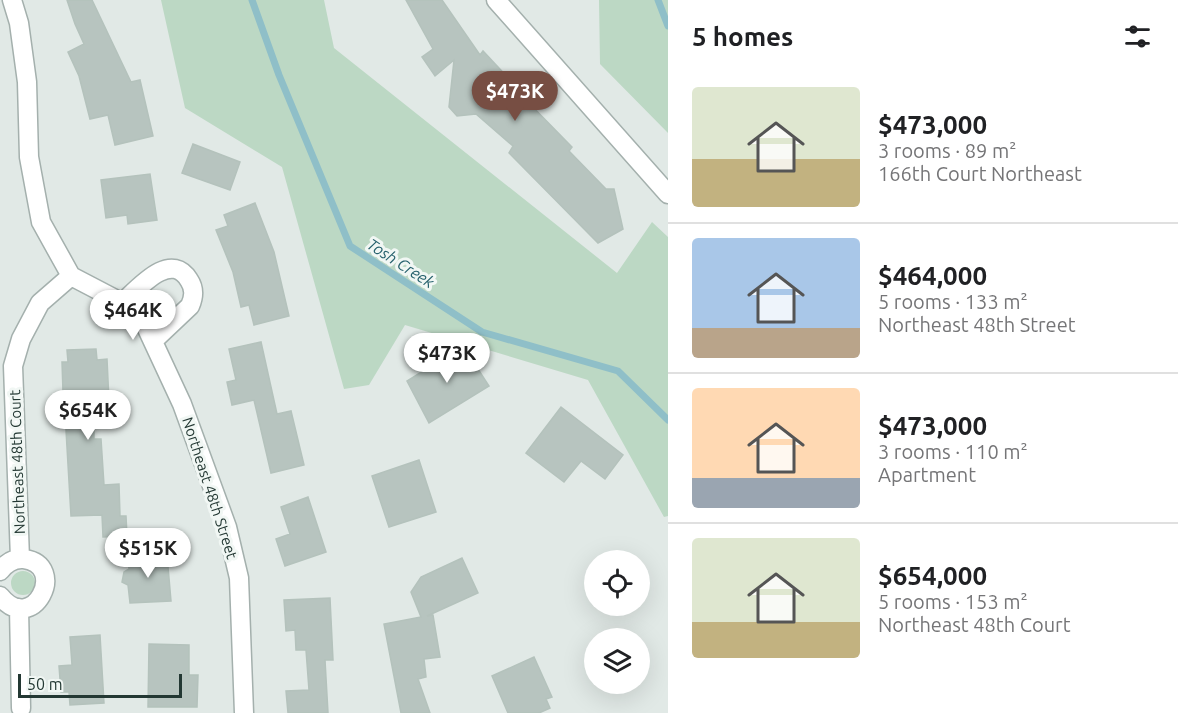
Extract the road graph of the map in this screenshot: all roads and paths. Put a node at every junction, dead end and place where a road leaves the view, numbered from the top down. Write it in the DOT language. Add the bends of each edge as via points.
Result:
graph roads {
  1 [pos="12,0"];
  2 [pos="496,0"];
  3 [pos="668,194"];
  4 [pos="71,276"];
  5 [pos="122,304"];
  6 [pos="153,341"];
  7 [pos="20,559"];
  8 [pos="0,571"];
  9 [pos="0,596"];
  10 [pos="19,608"];
  11 [pos="21,708"];
  12 [pos="244,713"];
  1 -- 4 [label="street" via="27,82 29,157 41,222"];
  2 -- 3 [label="street"];
  4 -- 5 [label="street, Northeast 48th Street"];
  4 -- 7 [label="street, Northeast 48th Court" via="39,303 13,366"];
  5 -- 6 [label="street, Northeast 48th Street" via="142,318"];
  5 -- 6 [label="street" via="160,270 174,269 187,277 194,291 190,306"];
  6 -- 12 [label="street, Northeast 48th Street" via="182,404 239,578"];
  7 -- 8 [label="street"];
  7 -- 10 [label="street" via="39,567 45,582 35,604"];
  9 -- 10 [label="street"];
  10 -- 11 [label="street"];
}
